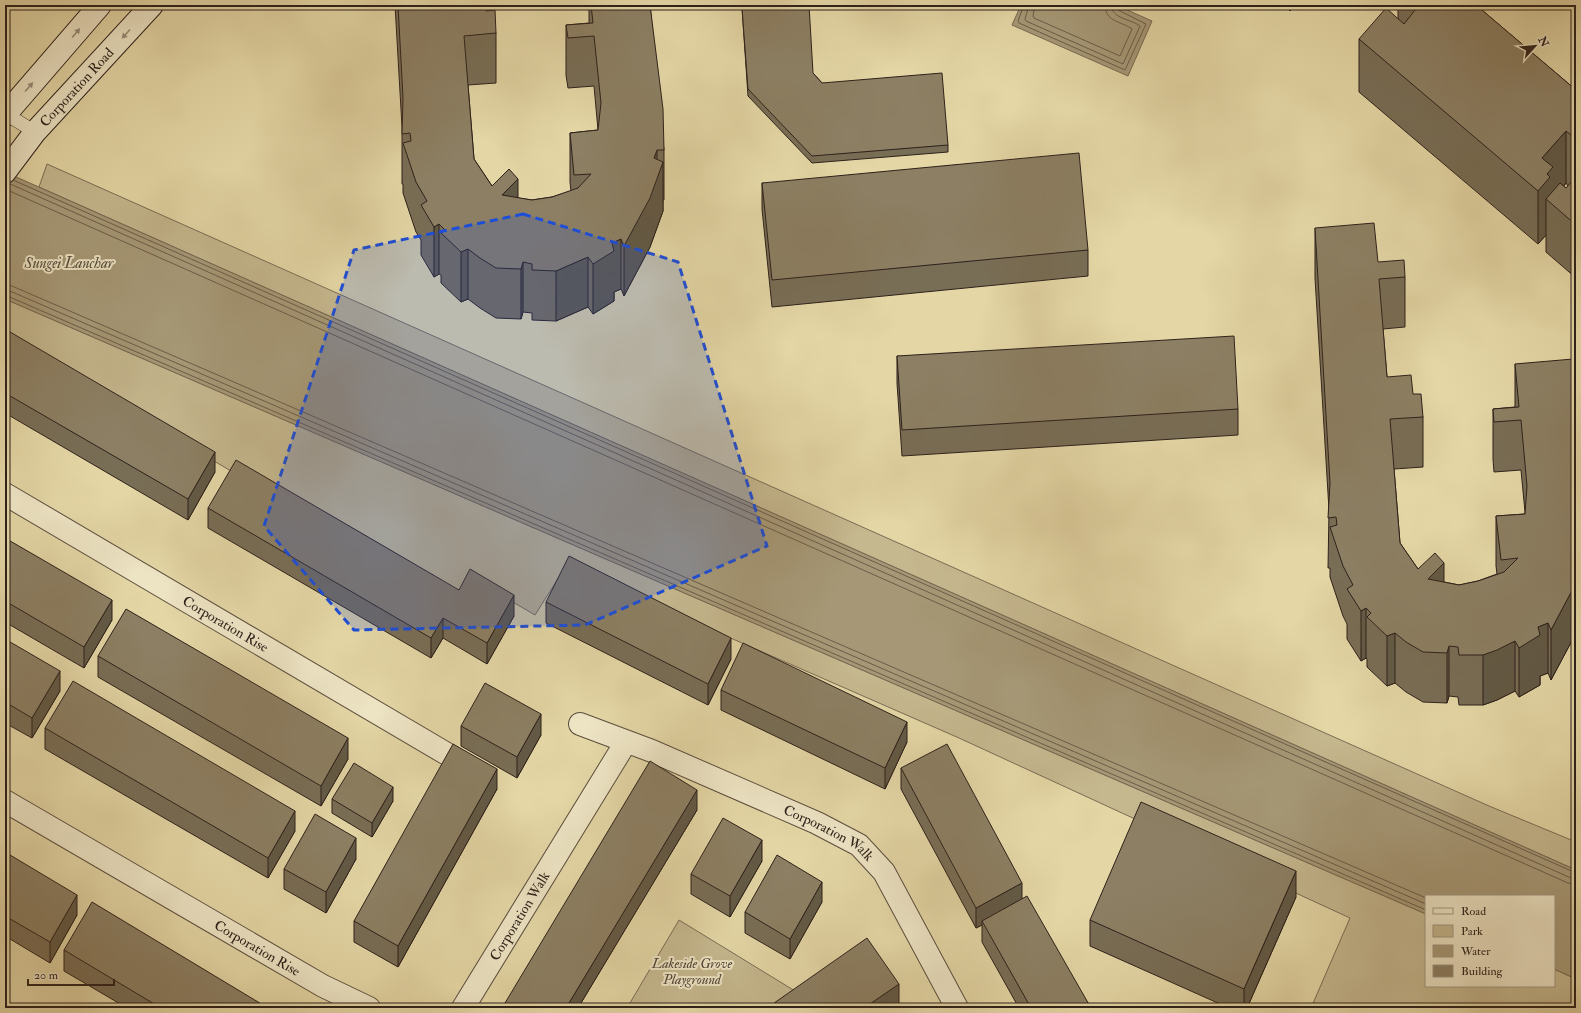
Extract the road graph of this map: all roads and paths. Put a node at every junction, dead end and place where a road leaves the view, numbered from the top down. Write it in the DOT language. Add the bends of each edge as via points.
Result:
graph roads {
  1 [pos="100,5"];
  2 [pos="152,5"];
  3 [pos="5,115"];
  4 [pos="34,132"];
  5 [pos="10,164"];
  6 [pos="5,494"];
  7 [pos="580,724"];
  8 [pos="626,742"];
  9 [pos="447,754"];
  10 [pos="5,802"];
  11 [pos="367,1008"];
  12 [pos="462,1008"];
  13 [pos="957,1008"];
  3 -- 1 [label="street, one-way"];
  2 -- 4 [label="street, Corporation Road, one-way"];
  3 -- 4 [label="lane"];
  4 -- 5 [label="street, Corporation Road"];
  6 -- 9 [label="street, Corporation Rise"];
  7 -- 8 [label="street, Corporation Walk"];
  8 -- 12 [label="street, Corporation Walk"];
  8 -- 13 [label="street, Corporation Walk" via="817,823 859,845 884,872"];
  10 -- 11 [label="street, Corporation Rise" via="323,986"];
}
